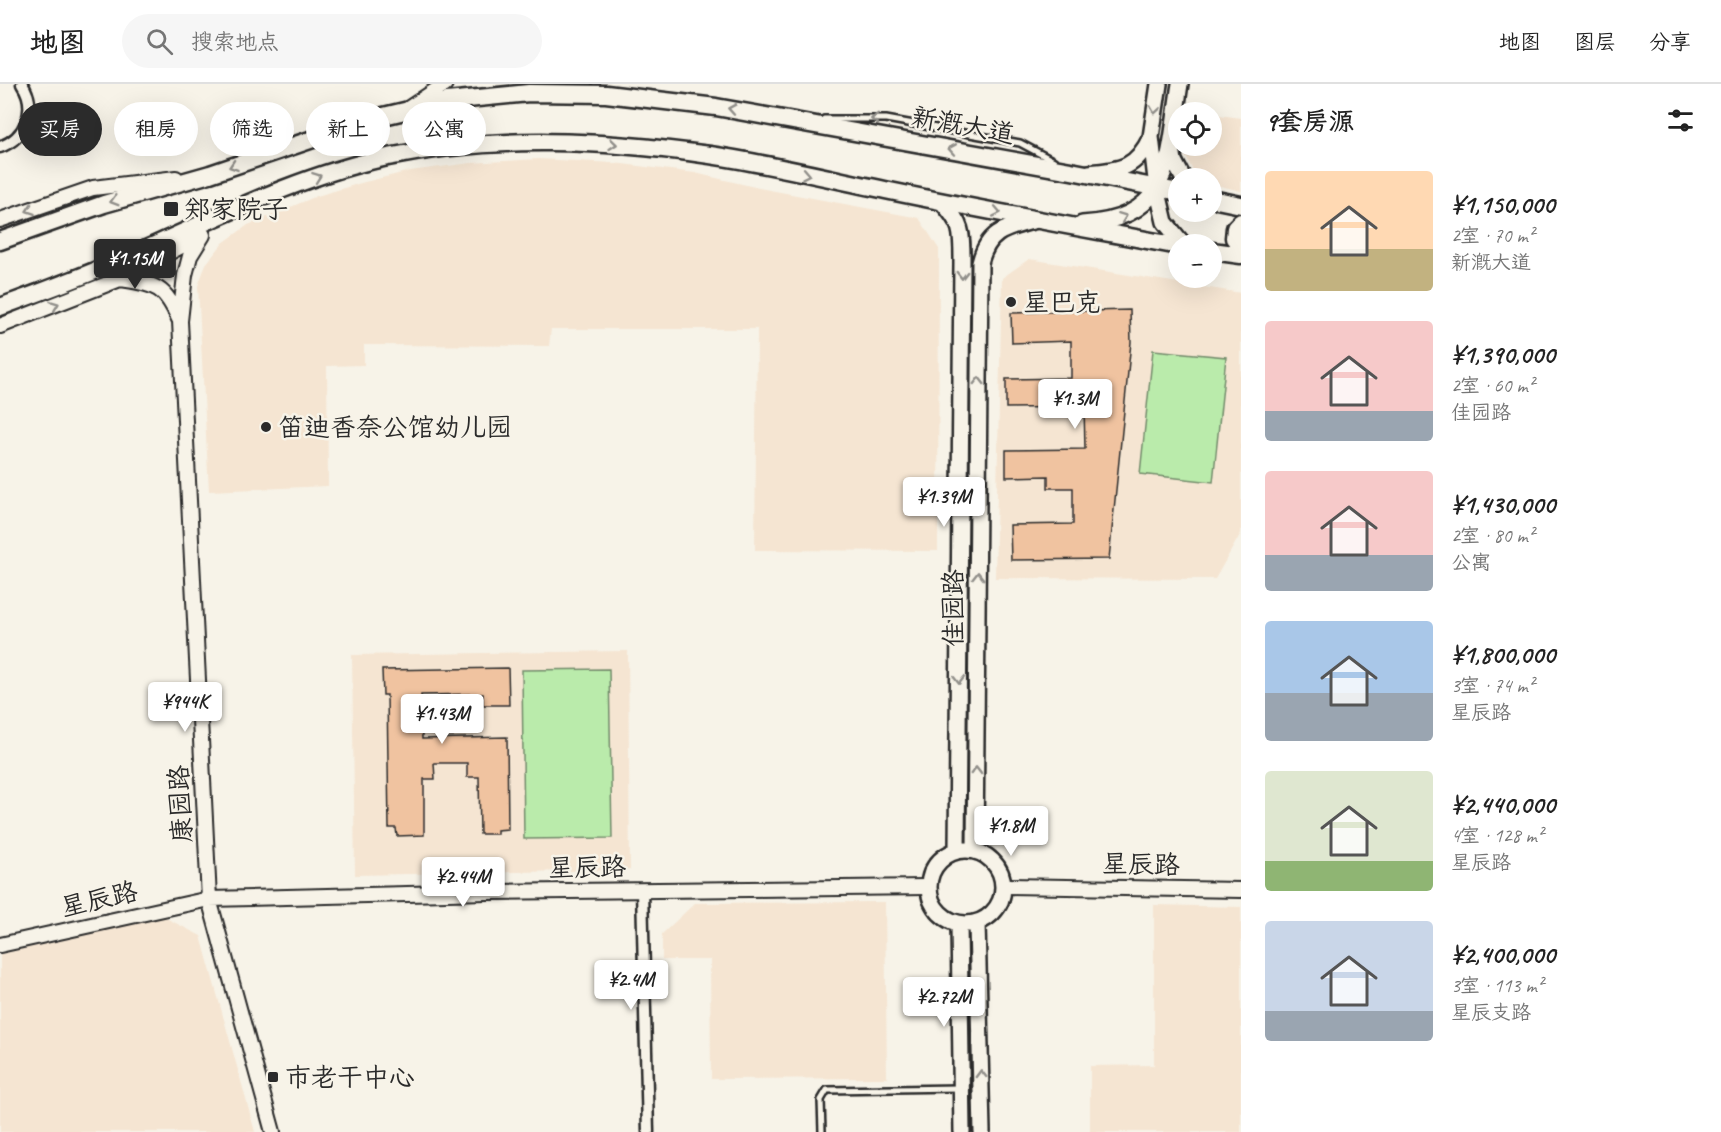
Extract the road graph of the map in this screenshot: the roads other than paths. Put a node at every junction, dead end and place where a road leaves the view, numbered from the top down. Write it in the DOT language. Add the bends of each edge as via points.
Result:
graph roads {
  1 [pos="22,84"];
  2 [pos="445,84"];
  3 [pos="1159,84"];
  4 [pos="1180,84"];
  5 [pos="555,89"];
  6 [pos="419,102"];
  7 [pos="443,102"];
  8 [pos="1177,102"];
  9 [pos="402,112"];
  10 [pos="1151,137"];
  11 [pos="0,147"];
  12 [pos="1168,154"];
  13 [pos="1078,172"];
  14 [pos="210,174"];
  15 [pos="1157,188"];
  16 [pos="1168,190"];
  17 [pos="1222,201"];
  18 [pos="942,202"];
  19 [pos="243,205"];
  20 [pos="1241,205"];
  21 [pos="0,220"];
  22 [pos="1036,220"];
  23 [pos="1241,222"];
  24 [pos="1065,225"];
  25 [pos="1173,234"];
  26 [pos="203,235"];
  27 [pos="0,241"];
  28 [pos="1168,243"];
  29 [pos="1241,247"];
  30 [pos="1222,252"];
  31 [pos="1241,255"];
  32 [pos="120,279"];
  33 [pos="0,307"];
  34 [pos="180,321"];
  35 [pos="0,326"];
  36 [pos="957,850"];
  37 [pos="975,851"];
  38 [pos="1004,886"];
  39 [pos="928,887"];
  40 [pos="642,890"];
  41 [pos="1241,890"];
  42 [pos="209,899"];
  43 [pos="977,923"];
  44 [pos="959,924"];
  45 [pos="0,945"];
  46 [pos="961,1088"];
  47 [pos="273,1132"];
  48 [pos="648,1132"];
  49 [pos="822,1132"];
  50 [pos="962,1132"];
  51 [pos="982,1132"];
  1 -- 11 [label="street" via="28,93 31,115 13,142"];
  2 -- 6 [label="street"];
  3 -- 10 [label="main road, one-way"];
  4 -- 8 [label="main road"];
  5 -- 7 [label="main road, 新溉大道"];
  13 -- 5 [label="main road, 新溉大道, one-way" via="716,107"];
  9 -- 14 [label="main road, 新溉大道, one-way"];
  10 -- 13 [label="main road" via="1138,159 1129,165"];
  10 -- 15 [label="main road"];
  12 -- 15 [label="main road"];
  13 -- 15 [label="main road, 新溉大道"];
  14 -- 21 [label="street, 新溉大道, one-way" via="93,188"];
  14 -- 27 [label="main road, 新溉大道, one-way" via="104,204"];
  15 -- 16 [label="main road, 新溉大道"];
  24 -- 15 [label="main road, one-way" via="1120,219 1145,203"];
  15 -- 25 [label="main road" via="1165,222"];
  17 -- 20 [label="main road"];
  19 -- 18 [label="main road, one-way" via="324,174 386,157 451,146 529,141 605,143 712,155"];
  18 -- 22 [label="main road, one-way"];
  18 -- 36 [label="main road, 佳园路, one-way" via="957,219 962,234"];
  19 -- 26 [label="street"];
  19 -- 33 [label="main road" via="113,264"];
  22 -- 24 [label="main road"];
  37 -- 22 [label="main road, 佳园路, one-way" via="980,263 984,248 994,235"];
  23 -- 29 [label="main road" via="1235,228 1234,238"];
  24 -- 28 [label="main road"];
  26 -- 32 [label="street"];
  26 -- 34 [label="street, 康园路" via="190,256"];
  30 -- 31 [label="main road"];
  32 -- 34 [label="street" via="159,289 170,298"];
  35 -- 32 [label="street, one-way"];
  34 -- 42 [label="street, 康园路"];
  36 -- 37 [label="main road"];
  36 -- 39 [label="main road" via="935,866"];
  37 -- 38 [label="main road" via="992,860"];
  38 -- 41 [label="street, 星辰路"];
  38 -- 43 [label="main road" via="999,906"];
  39 -- 40 [label="street, 星辰路"];
  39 -- 44 [label="main road" via="935,908"];
  40 -- 42 [label="street, 星辰路"];
  40 -- 48 [label="street"];
  42 -- 45 [label="street, 星辰路"];
  42 -- 47 [label="street, 康园路"];
  43 -- 44 [label="main road"];
  51 -- 43 [label="main road, one-way"];
  44 -- 46 [label="main road"];
  46 -- 49 [label="lane" via="827,1090 822,1100"];
  46 -- 50 [label="main road"];
}
